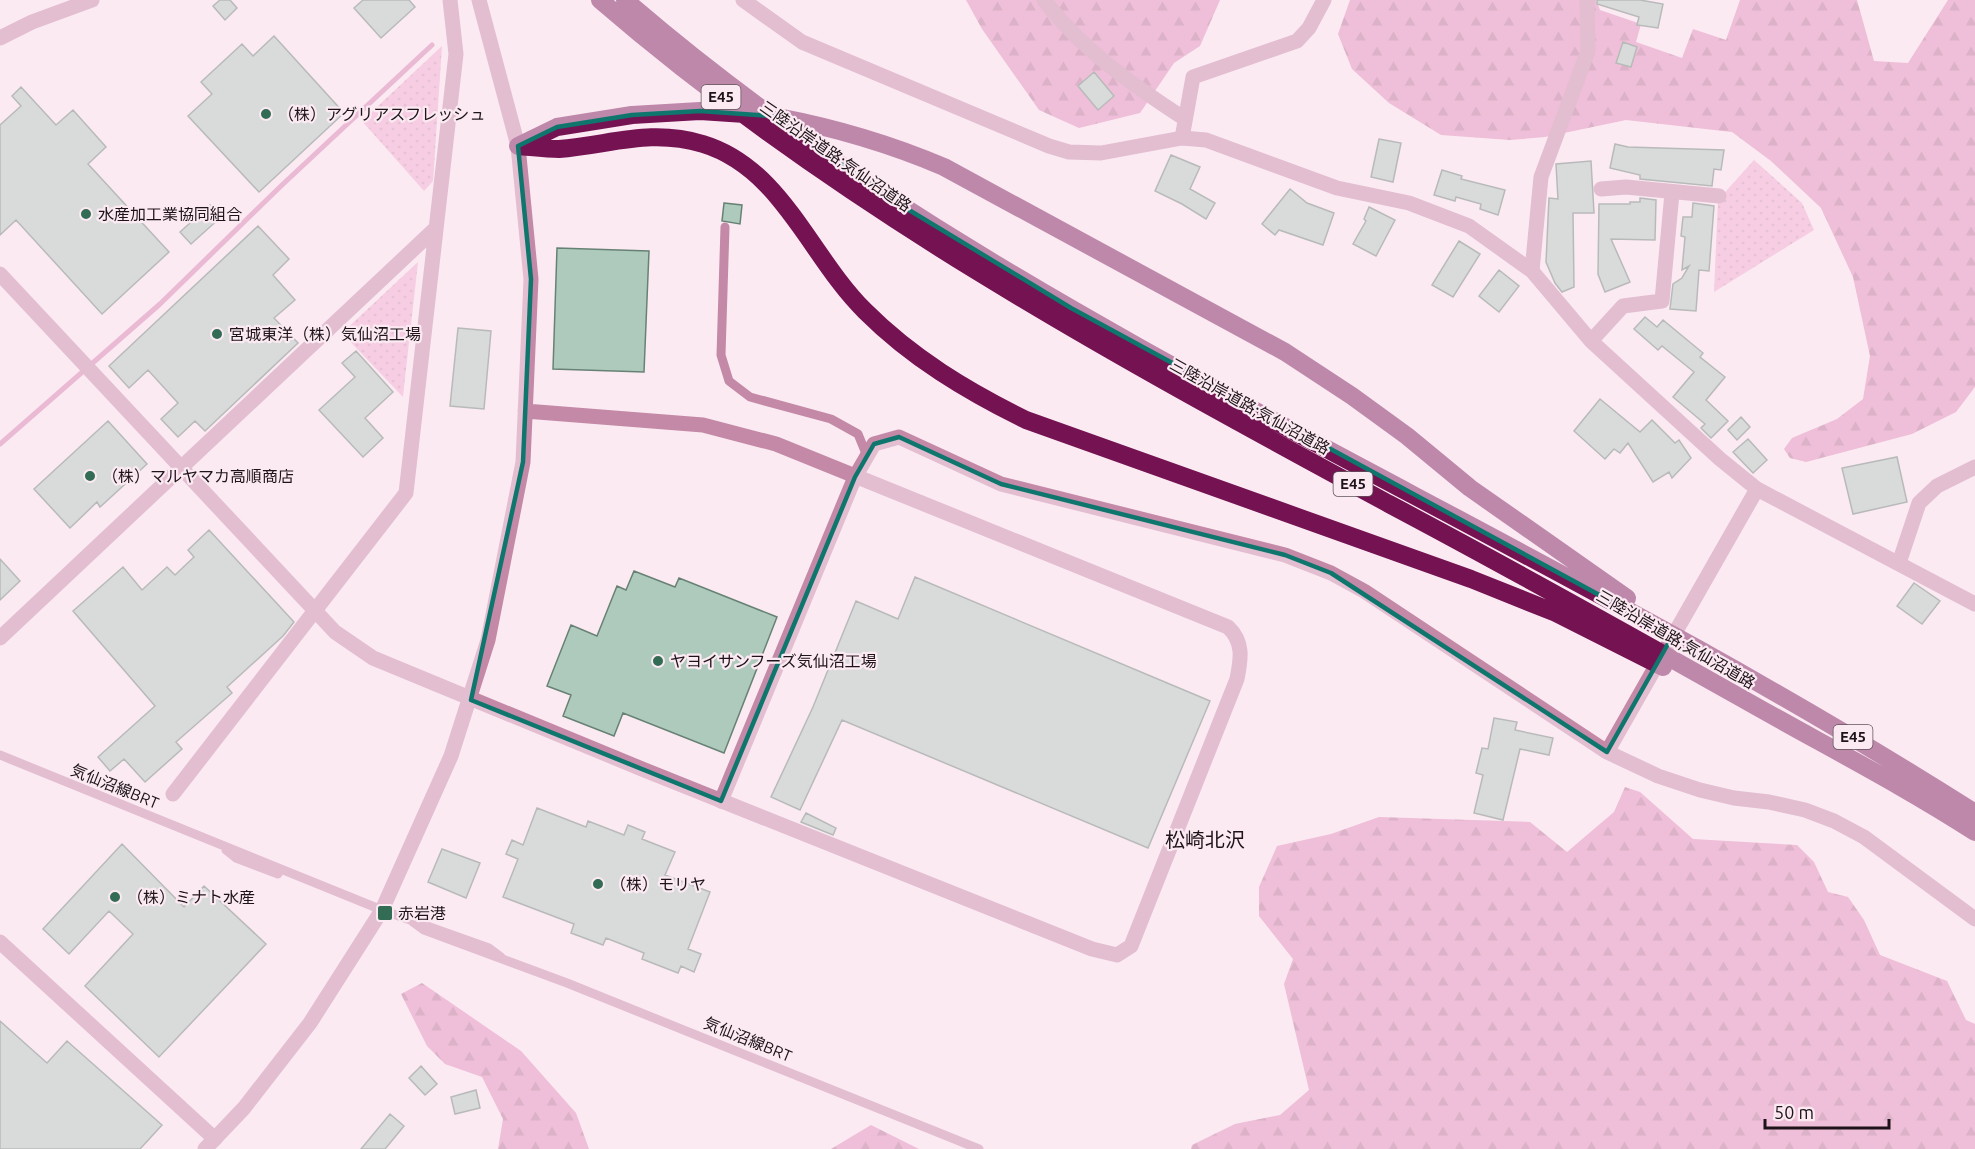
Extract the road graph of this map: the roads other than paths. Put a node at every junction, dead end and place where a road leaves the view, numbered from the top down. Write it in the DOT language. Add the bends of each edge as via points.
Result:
graph roads {
  1 [pos="92,0"];
  2 [pos="450,0"];
  3 [pos="479,0"];
  4 [pos="600,0"];
  5 [pos="625,0"];
  6 [pos="742,0"];
  7 [pos="1044,0"];
  8 [pos="1324,0"];
  9 [pos="1587,0"];
  10 [pos="0,38"];
  11 [pos="1185,119"];
  12 [pos="1182,138"];
  13 [pos="518,146"];
  14 [pos="851,182"];
  15 [pos="1601,189"];
  16 [pos="1672,192"];
  17 [pos="1719,196"];
  18 [pos="725,227"];
  19 [pos="436,228"];
  20 [pos="1532,272"];
  21 [pos="0,274"];
  22 [pos="1591,341"];
  23 [pos="525,411"];
  24 [pos="867,456"];
  25 [pos="181,467"];
  26 [pos="1975,467"];
  27 [pos="855,477"];
  28 [pos="1757,489"];
  29 [pos="1899,563"];
  30 [pos="1975,604"];
  31 [pos="316,612"];
  32 [pos="0,638"];
  33 [pos="1728,665"];
  34 [pos="471,699"];
  35 [pos="1607,752"];
  36 [pos="0,755"];
  37 [pos="1866,769"];
  38 [pos="172,794"];
  39 [pos="722,801"];
  40 [pos="1975,813"];
  41 [pos="1975,832"];
  42 [pos="382,910"];
  43 [pos="1974,920"];
  44 [pos="0,942"];
  45 [pos="210,1144"];
  46 [pos="979,1149"];
  1 -- 10 [label="street"];
  2 -- 19 [label="street" via="456,54"];
  3 -- 13 [label="street"];
  4 -- 14 [label="highway, 三陸沿岸道路;気仙沼道路 / E45" via="760,128"];
  5 -- 14 [label="highway, 三陸沿岸道路;気仙沼道路 / E45"];
  6 -- 12 [label="street" via="802,42 1049,146 1069,152 1101,153"];
  7 -- 11 [label="street" via="1063,26"];
  8 -- 11 [label="street" via="1298,41 1193,76"];
  9 -- 20 [label="street" via="1588,51 1541,177"];
  11 -- 12 [label="street"];
  12 -- 20 [label="street" via="1216,143 1337,188 1443,214 1469,226"];
  13 -- 23 [label="street" via="531,279"];
  13 -- 33 [label="highway" via="557,127 632,115 700,111 775,116 810,123 899,148 944,167 1285,352 1398,429 1470,488 1568,559"];
  13 -- 37 [label="highway" via="558,149 648,136 703,144 739,159 767,184 864,310 908,350 987,400 1026,420 1368,541 1556,613"];
  14 -- 33 [label="highway, 三陸沿岸道路;気仙沼道路 / E45" via="1130,342"];
  14 -- 37 [label="highway, 三陸沿岸道路;気仙沼道路 / E45" via="929,243 1122,357 1562,597"];
  15 -- 16 [label="street" via="1626,187"];
  16 -- 17 [label="street"];
  16 -- 22 [label="street" via="1662,301 1623,306"];
  18 -- 24 [label="lane" via="721,355 729,381 750,397 831,419 858,434"];
  19 -- 25 [label="street"];
  19 -- 31 [label="street" via="406,493"];
  20 -- 22 [label="street"];
  21 -- 25 [label="street"];
  22 -- 28 [label="street"];
  23 -- 27 [label="street" via="703,425 776,444"];
  23 -- 34 [label="street" via="524,462 488,640"];
  24 -- 27 [label="street"];
  24 -- 35 [label="street" via="874,444 898,437 1002,484 1285,555 1364,591"];
  25 -- 31 [label="street"];
  25 -- 32 [label="street"];
  26 -- 29 [label="street" via="1937,486 1919,504"];
  27 -- 39 [label="street"];
  27 -- 39 [label="street" via="1228,627 1236,634 1242,653 1237,679 1131,946 1117,955 1092,949"];
  28 -- 29 [label="street"];
  28 -- 35 [label="street"];
  29 -- 30 [label="street"];
  31 -- 34 [label="street" via="335,632 373,658"];
  31 -- 38 [label="street"];
  33 -- 40 [label="highway, 三陸沿岸道路;気仙沼道路 / E45" via="1876,750"];
  34 -- 39 [label="street"];
  34 -- 42 [label="street" via="430,808"];
  35 -- 43 [label="street" via="1700,790 1787,806 1834,821 1864,837"];
  36 -- 42 [label="lane, 気仙沼線BRT" via="219,844 236,858"];
  37 -- 41 [label="highway, 三陸沿岸道路;気仙沼道路 / E45"];
  42 -- 45 [label="street" via="310,1023 276,1069"];
  42 -- 46 [label="lane, 気仙沼線BRT" via="485,955 504,959"];
  44 -- 45 [label="street"];
}
